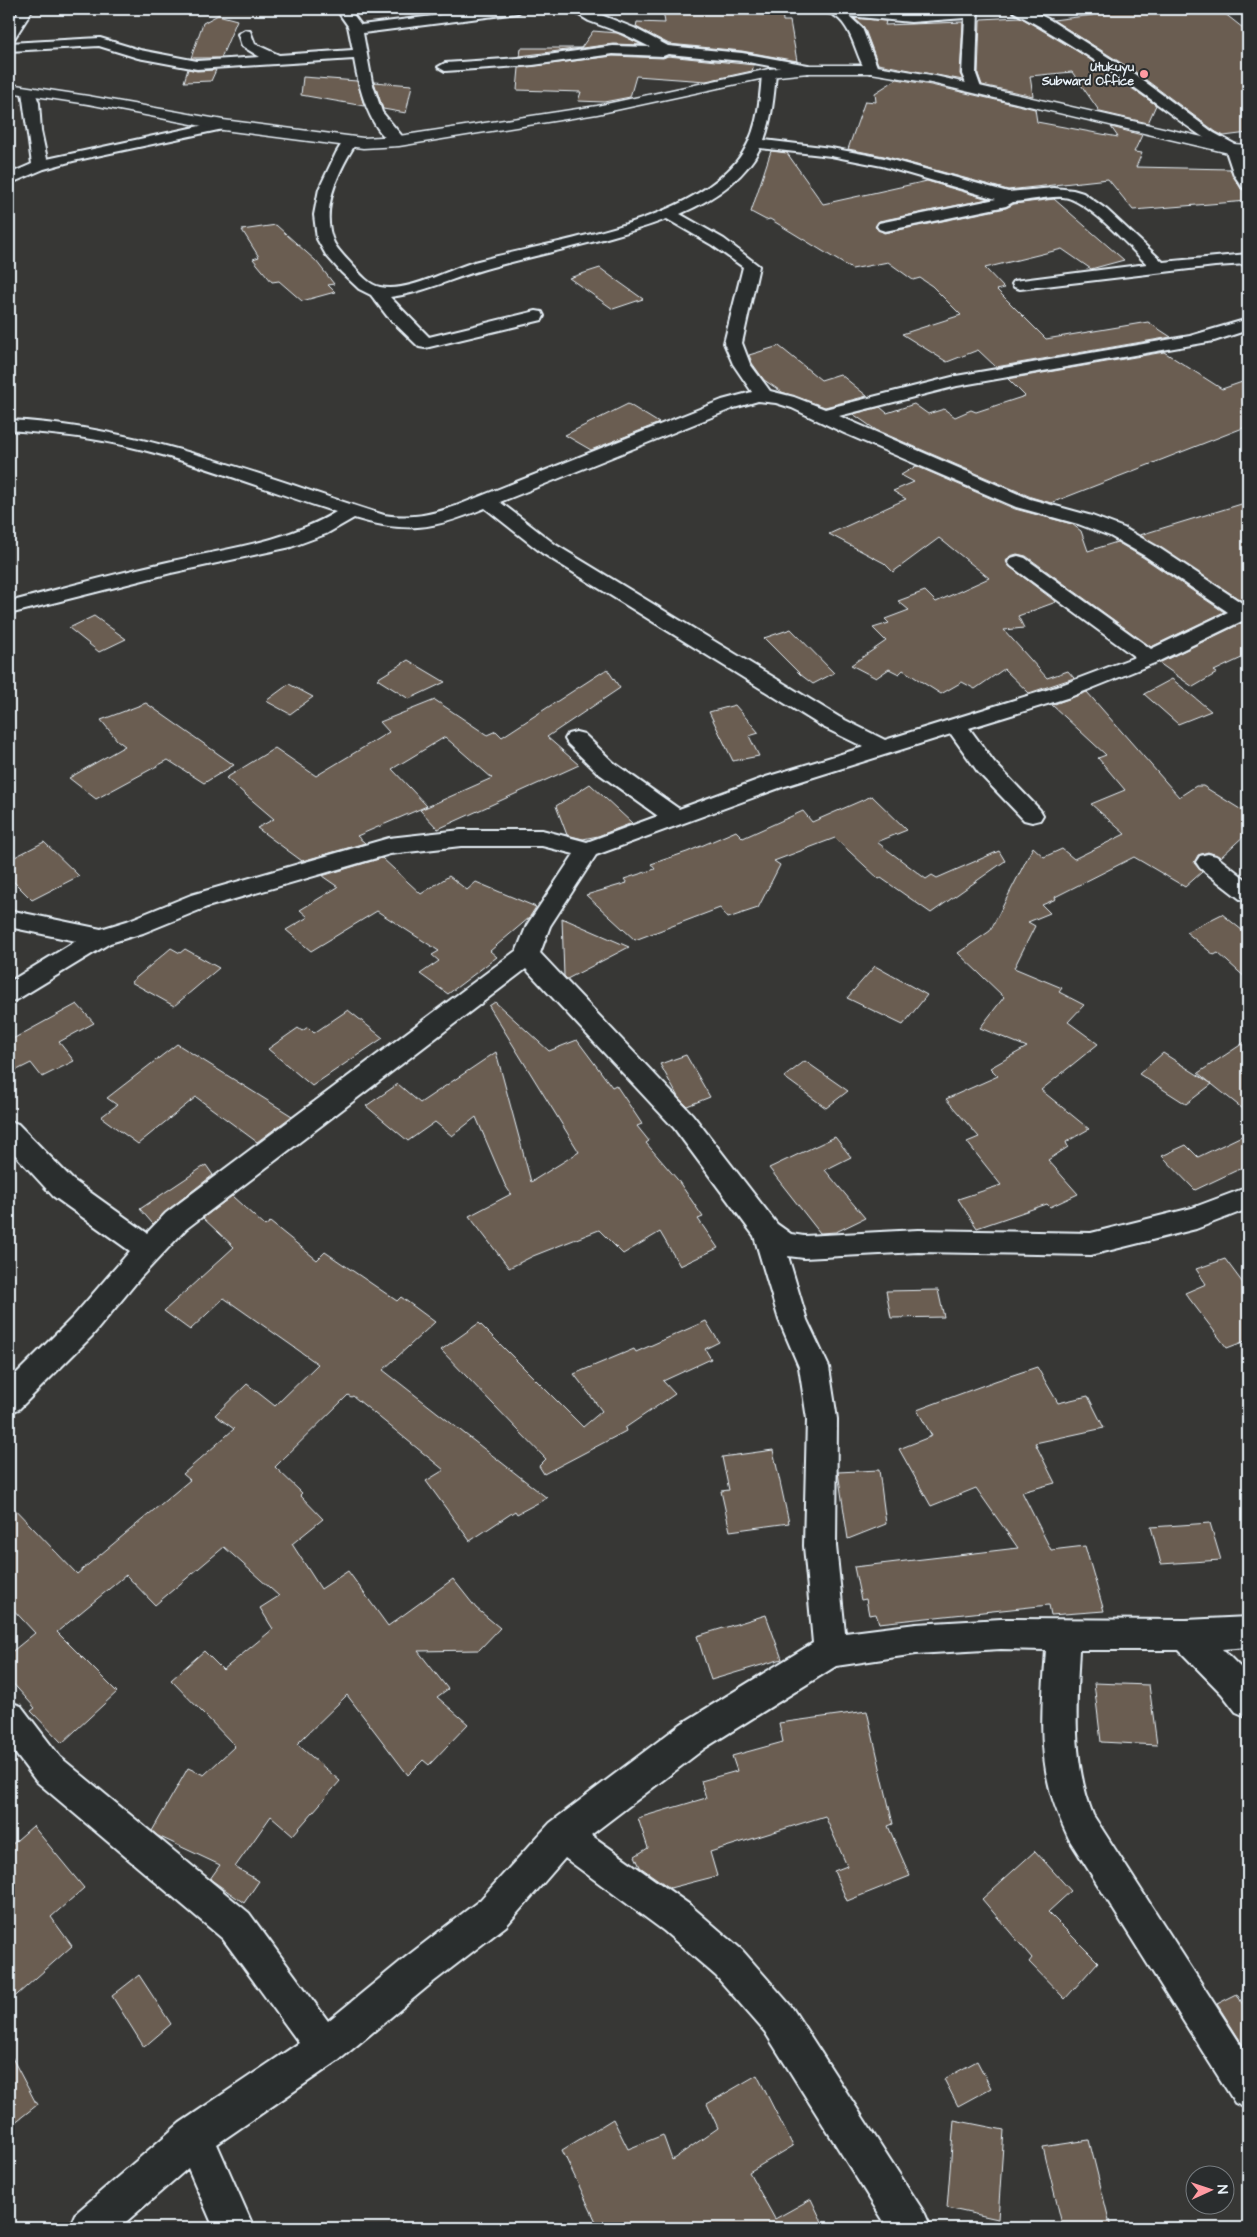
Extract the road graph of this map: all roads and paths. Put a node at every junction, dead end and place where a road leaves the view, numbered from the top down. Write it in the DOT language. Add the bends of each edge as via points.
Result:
graph roads {
  1 [pos="26,9"];
  2 [pos="342,9"];
  3 [pos="517,9"];
  4 [pos="576,9"];
  5 [pos="816,9"];
  6 [pos="1019,9"];
  7 [pos="836,10"];
  8 [pos="972,12"];
  9 [pos="356,30"];
  10 [pos="245,34"];
  11 [pos="9,36"];
  12 [pos="9,47"];
  13 [pos="676,52"];
  14 [pos="361,54"];
  15 [pos="276,59"];
  16 [pos="445,66"];
  17 [pos="808,69"];
  18 [pos="871,69"];
  19 [pos="769,72"];
  20 [pos="9,88"];
  21 [pos="974,88"];
  22 [pos="29,92"];
  23 [pos="223,125"];
  24 [pos="399,140"];
  25 [pos="349,143"];
  26 [pos="755,143"];
  27 [pos="1241,150"];
  28 [pos="39,166"];
  29 [pos="9,178"];
  30 [pos="1248,185"];
  31 [pos="1019,198"];
  32 [pos="669,214"];
  33 [pos="885,226"];
  34 [pos="1248,259"];
  35 [pos="1159,267"];
  36 [pos="1020,284"];
  37 [pos="376,291"];
  38 [pos="536,316"];
  39 [pos="1248,324"];
  40 [pos="764,396"];
  41 [pos="823,415"];
  42 [pos="9,425"];
  43 [pos="487,501"];
  44 [pos="352,511"];
  45 [pos="1018,562"];
  46 [pos="9,608"];
  47 [pos="1247,613"];
  48 [pos="1150,658"];
  49 [pos="956,726"];
  50 [pos="576,739"];
  51 [pos="882,747"];
  52 [pos="1032,815"];
  53 [pos="675,817"];
  54 [pos="588,850"];
  55 [pos="1208,862"];
  56 [pos="1248,893"];
  57 [pos="9,918"];
  58 [pos="101,937"];
  59 [pos="527,955"];
  60 [pos="9,993"];
  61 [pos="9,1130"];
  62 [pos="1248,1198"];
  63 [pos="767,1232"];
  64 [pos="150,1250"];
  65 [pos="9,1400"];
  66 [pos="1248,1632"];
  67 [pos="1063,1634"];
  68 [pos="1186,1635"];
  69 [pos="830,1651"];
  70 [pos="1248,1702"];
  71 [pos="9,1718"];
  72 [pos="562,1835"];
  73 [pos="325,2048"];
  74 [pos="1248,2090"];
  75 [pos="194,2137"];
  76 [pos="89,2228"];
  77 [pos="234,2228"];
  78 [pos="911,2228"];
  1 -- 11 [label="street"];
  2 -- 9 [label="street"];
  3 -- 9 [label="street"];
  4 -- 13 [label="street" via="665,50"];
  5 -- 7 [label="street"];
  6 -- 27 [label="street" via="1134,79 1209,136"];
  7 -- 8 [label="street" via="911,18"];
  7 -- 18 [label="street" via="855,28"];
  8 -- 21 [label="street" via="969,74"];
  9 -- 14 [label="street"];
  10 -- 15 [label="street" via="249,46"];
  12 -- 15 [label="street" via="92,42 198,65"];
  13 -- 16 [label="street" via="613,50 533,61"];
  13 -- 17 [label="street" via="742,57"];
  14 -- 15 [label="street"];
  14 -- 24 [label="street" via="365,82 375,112"];
  17 -- 18 [label="street"];
  17 -- 19 [label="street"];
  18 -- 21 [label="street"];
  19 -- 24 [label="street" via="597,110"];
  19 -- 26 [label="street" via="762,124"];
  20 -- 22 [label="street"];
  21 -- 27 [label="street"];
  22 -- 23 [label="street"];
  22 -- 28 [label="street" via="34,109 34,132 41,155"];
  23 -- 25 [label="street"];
  23 -- 28 [label="street"];
  24 -- 25 [label="street"];
  25 -- 37 [label="street" via="328,184 322,223 324,238 330,250 352,274"];
  26 -- 31 [label="street" via="863,158 984,192"];
  26 -- 32 [label="street" via="742,165 723,181"];
  27 -- 30 [label="street" via="1241,175"];
  28 -- 29 [label="street"];
  31 -- 33 [label="street"];
  31 -- 35 [label="street" via="1060,193 1080,195"];
  32 -- 37 [label="street" via="409,289 386,293"];
  32 -- 40 [label="street" via="718,242 751,266 733,343 740,365"];
  34 -- 35 [label="street"];
  35 -- 36 [label="street"];
  37 -- 38 [label="street" via="426,343"];
  39 -- 41 [label="street" via="1190,341 956,381"];
  40 -- 41 [label="street"];
  40 -- 43 [label="street" via="722,408"];
  41 -- 47 [label="street" via="1023,503 1117,532"];
  42 -- 44 [label="street" via="43,426 129,441"];
  43 -- 44 [label="street" via="450,515 415,523 381,520"];
  43 -- 51 [label="street" via="548,549 823,717"];
  44 -- 46 [label="street" via="319,530 284,543 170,567"];
  45 -- 48 [label="street"];
  47 -- 48 [label="street"];
  48 -- 49 [label="street" via="1063,692"];
  49 -- 51 [label="street"];
  49 -- 52 [label="street" via="986,767"];
  50 -- 53 [label="street" via="606,768"];
  51 -- 53 [label="street"];
  53 -- 54 [label="street"];
  54 -- 58 [label="street" via="542,838 461,838 389,846 198,901"];
  54 -- 59 [label="street" via="539,926"];
  55 -- 56 [label="street"];
  57 -- 58 [label="street"];
  58 -- 60 [label="street"];
  59 -- 63 [label="street" via="683,1121"];
  59 -- 64 [label="street" via="176,1221"];
  61 -- 64 [label="street" via="63,1188"];
  62 -- 63 [label="street" via="1196,1218 1091,1244 918,1241 804,1247 784,1244"];
  63 -- 69 [label="street" via="793,1320 816,1376 822,1419 820,1546"];
  64 -- 65 [label="street" via="82,1327"];
  66 -- 68 [label="street"];
  67 -- 68 [label="street"];
  67 -- 69 [label="street" via="916,1639"];
  67 -- 74 [label="street" via="1062,1767 1081,1827"];
  68 -- 70 [label="street" via="1234,1683"];
  69 -- 72 [label="street" via="693,1736"];
  71 -- 73 [label="street" via="48,1769 236,1926"];
  72 -- 73 [label="street" via="493,1913"];
  72 -- 78 [label="street" via="677,1918 730,1963 778,2019"];
  73 -- 75 [label="street"];
  75 -- 76 [label="street"];
  75 -- 77 [label="street"];
}
